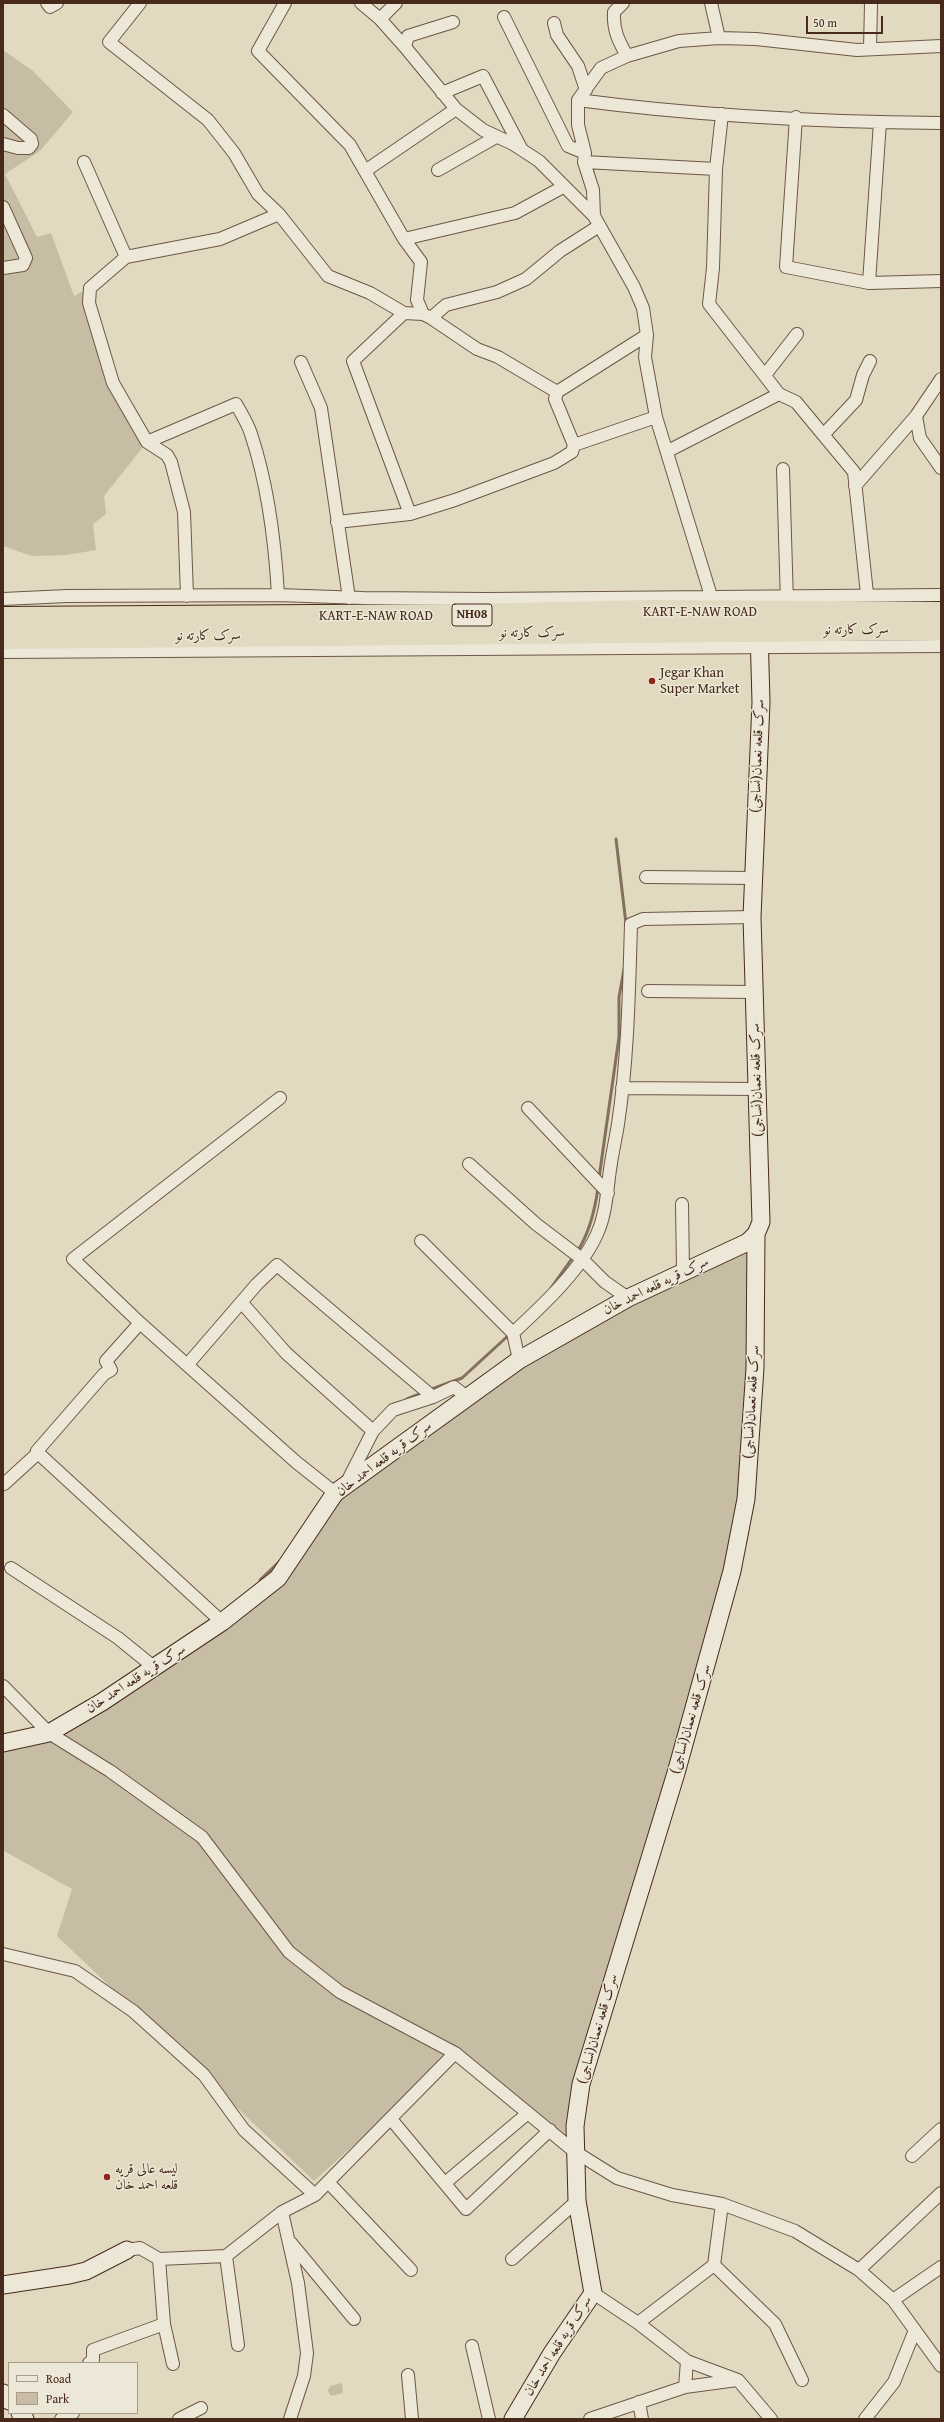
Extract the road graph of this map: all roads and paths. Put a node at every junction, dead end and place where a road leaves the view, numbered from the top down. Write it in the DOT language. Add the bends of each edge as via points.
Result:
graph roads {
  1 [pos="47,3"];
  2 [pos="57,3"];
  3 [pos="140,3"];
  4 [pos="285,3"];
  5 [pos="361,3"];
  6 [pos="396,3"];
  7 [pos="623,3"];
  8 [pos="711,3"];
  9 [pos="871,3"];
  10 [pos="504,17"];
  11 [pos="380,19"];
  12 [pos="453,22"];
  13 [pos="554,23"];
  14 [pos="719,38"];
  15 [pos="941,46"];
  16 [pos="404,47"];
  17 [pos="870,49"];
  18 [pos="627,56"];
  19 [pos="586,90"];
  20 [pos="442,93"];
  21 [pos="578,100"];
  22 [pos="456,109"];
  23 [pos="722,114"];
  24 [pos="3,115"];
  25 [pos="796,117"];
  26 [pos="880,122"];
  27 [pos="941,123"];
  28 [pos="496,137"];
  29 [pos="3,144"];
  30 [pos="522,150"];
  31 [pos="585,158"];
  32 [pos="84,162"];
  33 [pos="716,169"];
  34 [pos="438,170"];
  35 [pos="365,171"];
  36 [pos="563,187"];
  37 [pos="3,207"];
  38 [pos="279,214"];
  39 [pos="597,221"];
  40 [pos="404,239"];
  41 [pos="126,256"];
  42 [pos="3,268"];
  43 [pos="941,281"];
  44 [pos="869,283"];
  45 [pos="404,313"];
  46 [pos="427,316"];
  47 [pos="797,334"];
  48 [pos="647,335"];
  49 [pos="870,361"];
  50 [pos="301,362"];
  51 [pos="765,375"];
  52 [pos="941,379"];
  53 [pos="557,392"];
  54 [pos="779,394"];
  55 [pos="916,416"];
  56 [pos="656,417"];
  57 [pos="824,434"];
  58 [pos="147,442"];
  59 [pos="574,445"];
  60 [pos="668,451"];
  61 [pos="941,468"];
  62 [pos="783,469"];
  63 [pos="855,486"];
  64 [pos="410,514"];
  65 [pos="337,522"];
  66 [pos="868,594"];
  67 [pos="278,595"];
  68 [pos="941,595"];
  69 [pos="187,596"];
  70 [pos="349,598"];
  71 [pos="3,599"];
  72 [pos="787,604"];
  73 [pos="576,605"];
  74 [pos="701,613"];
  75 [pos="941,613"];
  76 [pos="3,618"];
  77 [pos="941,630"];
  78 [pos="3,638"];
  79 [pos="759,639"];
  80 [pos="941,646"];
  81 [pos="3,652"];
  82 [pos="646,877"];
  83 [pos="754,878"];
  84 [pos="752,917"];
  85 [pos="648,991"];
  86 [pos="754,992"];
  87 [pos="622,1088"];
  88 [pos="756,1089"];
  89 [pos="280,1098"];
  90 [pos="528,1108"];
  91 [pos="470,1164"];
  92 [pos="608,1193"];
  93 [pos="682,1204"];
  94 [pos="756,1234"];
  95 [pos="421,1241"];
  96 [pos="582,1259"];
  97 [pos="683,1271"];
  98 [pos="628,1298"];
  99 [pos="242,1303"];
  100 [pos="140,1323"];
  101 [pos="513,1333"];
  102 [pos="519,1360"];
  103 [pos="188,1364"];
  104 [pos="433,1397"];
  105 [pos="467,1397"];
  106 [pos="373,1431"];
  107 [pos="38,1453"];
  108 [pos="4,1484"];
  109 [pos="340,1490"];
  110 [pos="11,1568"];
  111 [pos="222,1622"];
  112 [pos="155,1668"];
  113 [pos="3,1686"];
  114 [pos="49,1733"];
  115 [pos="3,1743"];
  116 [pos="3,1954"];
  117 [pos="455,2053"];
  118 [pos="528,2113"];
  119 [pos="391,2119"];
  120 [pos="941,2129"];
  121 [pos="550,2130"];
  122 [pos="574,2151"];
  123 [pos="912,2156"];
  124 [pos="328,2182"];
  125 [pos="445,2183"];
  126 [pos="941,2193"];
  127 [pos="315,2195"];
  128 [pos="577,2202"];
  129 [pos="722,2204"];
  130 [pos="282,2212"];
  131 [pos="290,2242"];
  132 [pos="127,2250"];
  133 [pos="226,2256"];
  134 [pos="159,2258"];
  135 [pos="512,2258"];
  136 [pos="714,2265"];
  137 [pos="941,2267"];
  138 [pos="411,2270"];
  139 [pos="860,2270"];
  140 [pos="3,2285"];
  141 [pos="593,2293"];
  142 [pos="893,2300"];
  143 [pos="354,2319"];
  144 [pos="638,2323"];
  145 [pos="164,2324"];
  146 [pos="915,2330"];
  147 [pos="238,2345"];
  148 [pos="472,2346"];
  149 [pos="687,2361"];
  150 [pos="90,2362"];
  151 [pos="173,2364"];
  152 [pos="941,2366"];
  153 [pos="408,2375"];
  154 [pos="738,2380"];
  155 [pos="802,2380"];
  156 [pos="685,2387"];
  157 [pos="639,2402"];
  158 [pos="201,2408"];
  159 [pos="71,2414"];
  160 [pos="61,2419"];
  161 [pos="179,2419"];
  162 [pos="290,2419"];
  163 [pos="412,2419"];
  164 [pos="489,2419"];
  165 [pos="513,2419"];
  166 [pos="590,2419"];
  167 [pos="642,2419"];
  168 [pos="771,2419"];
  169 [pos="865,2419"];
  1 -- 2 [label="street" via="50,7"];
  3 -- 38 [label="street" via="109,42 208,120 234,153 258,194"];
  4 -- 35 [label="street" via="258,50 350,146"];
  5 -- 11 [label="street"];
  6 -- 11 [label="street"];
  7 -- 18 [label="street" via="614,12 614,26 616,36"];
  8 -- 14 [label="street"];
  9 -- 17 [label="street"];
  10 -- 31 [label="street" via="568,146"];
  11 -- 16 [label="street"];
  12 -- 16 [label="street" via="408,36"];
  13 -- 19 [label="street" via="557,35 578,66"];
  14 -- 17 [label="street"];
  14 -- 18 [label="street" via="679,41"];
  15 -- 17 [label="street"];
  16 -- 20 [label="street"];
  18 -- 19 [label="street" via="601,68"];
  19 -- 21 [label="street"];
  20 -- 22 [label="street"];
  20 -- 30 [label="street" via="483,76"];
  21 -- 23 [label="street" via="662,111"];
  21 -- 31 [label="street" via="578,124"];
  22 -- 28 [label="street" via="482,130"];
  22 -- 35 [label="street"];
  23 -- 25 [label="street"];
  23 -- 33 [label="street"];
  24 -- 29 [label="street" via="30,139 32,144 29,148 18,148"];
  25 -- 26 [label="street"];
  25 -- 44 [label="street" via="786,267"];
  26 -- 27 [label="street"];
  26 -- 44 [label="street"];
  28 -- 30 [label="street"];
  28 -- 34 [label="street"];
  30 -- 36 [label="street" via="539,161"];
  31 -- 33 [label="street"];
  31 -- 39 [label="street"];
  32 -- 41 [label="street"];
  33 -- 51 [label="street" via="713,268 709,304"];
  35 -- 40 [label="street"];
  36 -- 39 [label="street"];
  36 -- 40 [label="street" via="515,213"];
  37 -- 42 [label="street" via="26,258 23,265"];
  38 -- 41 [label="street" via="220,239"];
  38 -- 45 [label="street" via="328,276 370,293"];
  39 -- 46 [label="street" via="526,279 497,292 446,305"];
  39 -- 48 [label="street" via="634,287 643,308"];
  40 -- 46 [label="street" via="421,262 417,300"];
  41 -- 58 [label="street" via="90,288 89,303 114,383"];
  43 -- 44 [label="street"];
  45 -- 46 [label="street"];
  45 -- 64 [label="street" via="353,361"];
  46 -- 53 [label="street" via="477,349 498,357"];
  47 -- 51 [label="street"];
  48 -- 53 [label="street"];
  48 -- 56 [label="street" via="645,357"];
  49 -- 57 [label="street" via="856,400"];
  50 -- 65 [label="street" via="321,408"];
  51 -- 54 [label="street"];
  52 -- 55 [label="street"];
  53 -- 59 [label="street" via="554,399"];
  54 -- 57 [label="street" via="796,402"];
  54 -- 60 [label="street"];
  55 -- 61 [label="street" via="920,438"];
  55 -- 63 [label="street"];
  56 -- 59 [label="street"];
  56 -- 60 [label="street"];
  57 -- 63 [label="street" via="854,472"];
  58 -- 67 [label="street" via="236,404 251,433 267,501 275,546"];
  58 -- 69 [label="street" via="169,458 175,476 184,512"];
  59 -- 64 [label="street" via="572,452 554,463"];
  60 -- 74 [label="street"];
  62 -- 72 [label="street"];
  63 -- 66 [label="street"];
  64 -- 65 [label="street"];
  65 -- 70 [label="street"];
  66 -- 68 [label="street"];
  66 -- 72 [label="street"];
  67 -- 69 [label="street"];
  67 -- 70 [label="street"];
  69 -- 71 [label="street"];
  70 -- 73 [label="street"];
  72 -- 74 [label="highway, KART-E-NAW ROAD / NH08"];
  72 -- 75 [label="highway, KART-E-NAW ROAD / NH08"];
  73 -- 74 [label="highway, KART-E-NAW ROAD / NH08"];
  73 -- 76 [label="highway, KART-E-NAW ROAD / NH08"];
  74 -- 78 [label="highway, سرک کارته نو / NH08"];
  74 -- 79 [label="highway, سرک کارته نو / NH08"];
  77 -- 79 [label="highway, سرک کارته نو / NH08"];
  79 -- 80 [label="street"];
  79 -- 81 [label="street"];
  79 -- 83 [label="street, سرک قلعه نعمان(نساجی)" via="761,702"];
  82 -- 83 [label="street"];
  83 -- 84 [label="street, سرک قلعه نعمان(نساجی)"];
  84 -- 86 [label="street, سرک قلعه نعمان(نساجی)"];
  84 -- 87 [label="street" via="643,919 631,924"];
  85 -- 86 [label="street"];
  86 -- 88 [label="street, سرک قلعه نعمان(نساجی)"];
  87 -- 88 [label="street"];
  87 -- 92 [label="street"];
  88 -- 94 [label="street, سرک قلعه نعمان(نساجی)" via="761,1176 761,1222"];
  89 -- 100 [label="street" via="72,1259"];
  90 -- 92 [label="street"];
  91 -- 96 [label="street" via="536,1224"];
  92 -- 96 [label="street" via="598,1234"];
  93 -- 97 [label="street"];
  94 -- 97 [label="street, سرک قریه قلعه احمد خان" via="748,1242"];
  94 -- 122 [label="street, سرک قلعه نعمان(نساجی)" via="755,1368 746,1499 732,1571 676,1774 580,2084"];
  95 -- 101 [label="street"];
  96 -- 98 [label="street" via="605,1282"];
  96 -- 101 [label="street"];
  97 -- 98 [label="street, سرک قریه قلعه احمد خان"];
  98 -- 102 [label="street, سرک قریه قلعه احمد خان"];
  99 -- 103 [label="street"];
  99 -- 104 [label="street" via="277,1265"];
  99 -- 106 [label="street" via="286,1353"];
  100 -- 103 [label="street"];
  100 -- 107 [label="street" via="106,1361 111,1370 104,1374 37,1451"];
  101 -- 102 [label="street"];
  102 -- 105 [label="street, سرک قریه قلعه احمد خان"];
  103 -- 109 [label="street" via="296,1462"];
  104 -- 105 [label="street" via="454,1387"];
  104 -- 106 [label="street" via="393,1410"];
  105 -- 109 [label="street, سرک قریه قلعه احمد خان"];
  106 -- 109 [label="street"];
  107 -- 108 [label="street"];
  107 -- 111 [label="street"];
  109 -- 111 [label="street, سرک قریه قلعه احمد خان" via="278,1578"];
  110 -- 112 [label="street" via="118,1638"];
  111 -- 112 [label="street, سرک قریه قلعه احمد خان"];
  112 -- 114 [label="street, سرک قریه قلعه احمد خان"];
  113 -- 114 [label="street"];
  114 -- 115 [label="street, سرک قریه قلعه احمد خان"];
  114 -- 117 [label="street" via="110,1772 202,1837 295,1957 340,1992"];
  116 -- 127 [label="street" via="75,1971 133,2010 204,2075 244,2130"];
  117 -- 118 [label="street"];
  117 -- 119 [label="street"];
  118 -- 121 [label="street"];
  118 -- 125 [label="street"];
  119 -- 124 [label="street"];
  119 -- 125 [label="street"];
  120 -- 123 [label="street"];
  121 -- 122 [label="street"];
  121 -- 125 [label="street" via="466,2209"];
  122 -- 128 [label="street, سرک قریه قلعه احمد خان"];
  122 -- 129 [label="street" via="617,2178 672,2195"];
  124 -- 127 [label="street"];
  124 -- 138 [label="street"];
  126 -- 139 [label="street"];
  127 -- 130 [label="street"];
  128 -- 135 [label="street"];
  128 -- 141 [label="street, سرک قریه قلعه احمد خان"];
  129 -- 136 [label="street"];
  129 -- 139 [label="street" via="795,2231"];
  130 -- 131 [label="street"];
  130 -- 133 [label="street"];
  131 -- 143 [label="street"];
  131 -- 162 [label="street" via="305,2324 307,2353 304,2376"];
  132 -- 134 [label="street" via="140,2248"];
  132 -- 140 [label="street" via="80,2272"];
  133 -- 134 [label="street"];
  133 -- 147 [label="street"];
  134 -- 145 [label="street"];
  136 -- 144 [label="street"];
  136 -- 155 [label="street" via="775,2324"];
  137 -- 142 [label="street"];
  139 -- 142 [label="street"];
  141 -- 144 [label="street"];
  141 -- 165 [label="street, سرک قریه قلعه احمد خان"];
  142 -- 146 [label="street"];
  144 -- 149 [label="street"];
  145 -- 150 [label="street" via="93,2350 93,2360"];
  145 -- 151 [label="street"];
  146 -- 152 [label="street"];
  146 -- 169 [label="street" via="894,2382"];
  148 -- 164 [label="street"];
  149 -- 154 [label="street"];
  149 -- 156 [label="street"];
  153 -- 163 [label="street"];
  154 -- 156 [label="street"];
  154 -- 168 [label="street"];
  156 -- 157 [label="street"];
  157 -- 166 [label="street"];
  157 -- 167 [label="street"];
  158 -- 161 [label="street"];
  159 -- 160 [label="street"];
}
